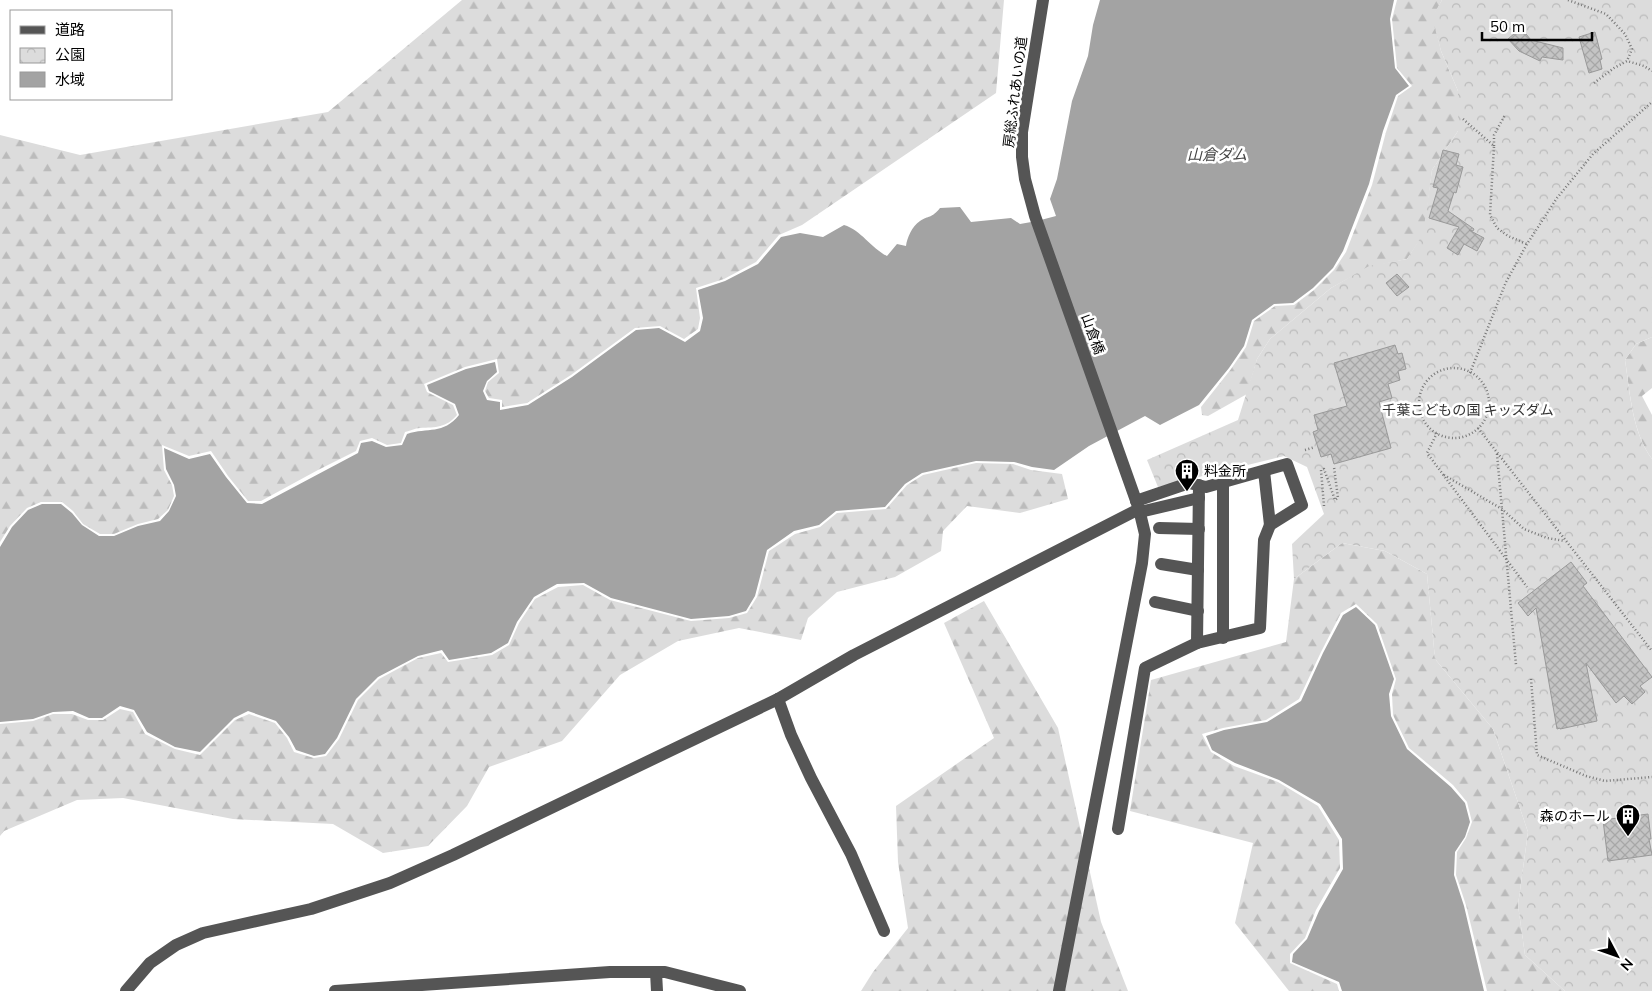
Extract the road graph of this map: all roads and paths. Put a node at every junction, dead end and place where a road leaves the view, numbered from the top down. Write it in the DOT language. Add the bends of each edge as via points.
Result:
graph roads {
  1 [pos="1043,0"];
  2 [pos="1570,0"];
  3 [pos="1627,62"];
  4 [pos="1652,71"];
  5 [pos="1594,84"];
  6 [pos="1652,102"];
  7 [pos="1505,115"];
  8 [pos="1463,119"];
  9 [pos="1494,146"];
  10 [pos="1035,216"];
  11 [pos="1527,244"];
  12 [pos="1470,372"];
  13 [pos="1478,428"];
  14 [pos="1437,433"];
  15 [pos="1316,447"];
  16 [pos="1306,450"];
  17 [pos="1497,453"];
  18 [pos="1334,467"];
  19 [pos="1264,472"];
  20 [pos="1442,473"];
  21 [pos="1223,482"];
  22 [pos="1202,490"];
  23 [pos="1324,506"];
  24 [pos="1139,507"];
  25 [pos="1502,509"];
  26 [pos="1270,525"];
  27 [pos="1159,528"];
  28 [pos="1199,529"];
  29 [pos="1566,541"];
  30 [pos="1507,560"];
  31 [pos="1161,564"];
  32 [pos="1198,570"];
  33 [pos="1527,587"];
  34 [pos="1155,602"];
  35 [pos="1198,611"];
  36 [pos="1223,638"];
  37 [pos="1197,643"];
  38 [pos="1652,651"];
  39 [pos="1516,665"];
  40 [pos="1531,678"];
  41 [pos="778,699"];
  42 [pos="1652,777"];
  43 [pos="1118,829"];
  44 [pos="884,931"];
  45 [pos="656,972"];
  46 [pos="401,988"];
  47 [pos="126,991"];
  48 [pos="335,991"];
  49 [pos="657,991"];
  50 [pos="740,991"];
  51 [pos="1060,991"];
  1 -- 10 [label="street, 房総ふれあいの道" via="1022,132 1025,179"];
  2 -- 3 [label="path" via="1606,14 1625,34 1632,49"];
  3 -- 4 [label="path"];
  3 -- 5 [label="path"];
  6 -- 11 [label="path" via="1593,154 1557,198"];
  7 -- 9 [label="path" via="1494,135"];
  8 -- 9 [label="path"];
  9 -- 11 [label="path" via="1490,215 1497,228"];
  10 -- 24 [label="street, 山倉橋"];
  11 -- 12 [label="path" via="1506,282"];
  12 -- 13 [label="path" via="1482,380 1490,400 1485,422"];
  12 -- 14 [label="path" via="1463,368 1440,370 1423,384 1418,406 1427,427"];
  13 -- 14 [label="path" via="1468,436 1446,438"];
  13 -- 17 [label="path"];
  14 -- 20 [label="path" via="1427,453"];
  15 -- 16 [label="path"];
  17 -- 25 [label="path"];
  17 -- 29 [label="path"];
  18 -- 23 [label="path" via="1338,498 1335,500 1324,469 1321,470"];
  19 -- 21 [label="street"];
  19 -- 26 [label="street"];
  19 -- 26 [label="street" via="1287,464 1302,505"];
  20 -- 25 [label="path"];
  20 -- 30 [label="path"];
  21 -- 22 [label="street"];
  21 -- 36 [label="street"];
  22 -- 24 [label="street" via="1189,483"];
  22 -- 28 [label="street"];
  24 -- 41 [label="street" via="854,655"];
  24 -- 51 [label="street, 山倉橋" via="1144,534 1142,563"];
  25 -- 29 [label="path" via="1524,529"];
  25 -- 30 [label="path"];
  26 -- 36 [label="street" via="1264,540 1260,628"];
  27 -- 28 [label="street"];
  28 -- 32 [label="street"];
  29 -- 38 [label="path"];
  30 -- 33 [label="path"];
  30 -- 39 [label="path"];
  31 -- 32 [label="street"];
  32 -- 35 [label="street"];
  34 -- 35 [label="street"];
  35 -- 37 [label="street"];
  36 -- 37 [label="street"];
  37 -- 43 [label="street" via="1145,668"];
  40 -- 42 [label="path" via="1537,755 1604,781"];
  41 -- 44 [label="street" via="790,735 851,854"];
  41 -- 47 [label="street" via="390,883 311,908 203,933 176,945 150,963"];
  45 -- 46 [label="street" via="610,972"];
  45 -- 49 [label="street"];
  45 -- 50 [label="street"];
  46 -- 48 [label="street"];
}
